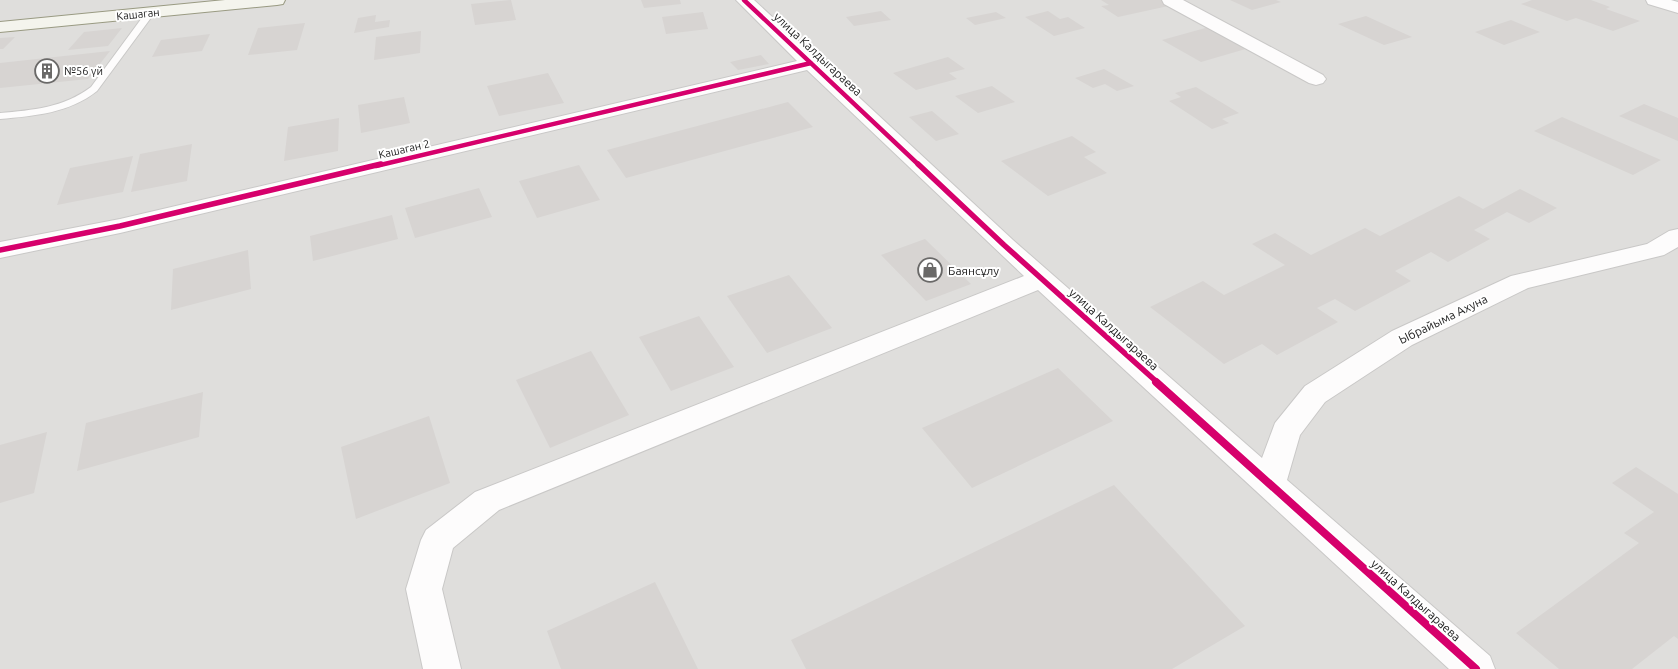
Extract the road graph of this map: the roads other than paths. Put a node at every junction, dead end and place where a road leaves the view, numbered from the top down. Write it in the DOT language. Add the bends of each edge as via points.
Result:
graph roads {
  1 [pos="277,0"];
  2 [pos="744,0"];
  3 [pos="1170,0"];
  4 [pos="1654,0"];
  5 [pos="1678,8"];
  6 [pos="150,12"];
  7 [pos="0,27"];
  8 [pos="811,63"];
  9 [pos="1316,79"];
  10 [pos="0,116"];
  11 [pos="1678,236"];
  12 [pos="0,250"];
  13 [pos="1666,256"];
  14 [pos="1041,279"];
  15 [pos="1270,484"];
  16 [pos="442,669"];
  17 [pos="1476,669"];
  1 -- 6 [label="street, Кашаган"];
  2 -- 8 [label="street, улица Калдыгараева"];
  3 -- 9 [label="street"];
  4 -- 5 [label="street"];
  6 -- 7 [label="street, Кашаган"];
  6 -- 10 [label="lane" via="84,98 38,113"];
  8 -- 12 [label="street, Кашаган 2" via="120,226"];
  8 -- 14 [label="street, улица Калдыгараева"];
  11 -- 13 [label="street, Ыбрайыма Ахуна"];
  13 -- 15 [label="street, Ыбрайыма Ахуна" via="1520,282 1402,338 1315,394 1286,431"];
  14 -- 15 [label="street, улица Калдыгараева"];
  14 -- 16 [label="street" via="487,501 438,540 424,589"];
  15 -- 17 [label="street, улица Калдыгараева"];
}
